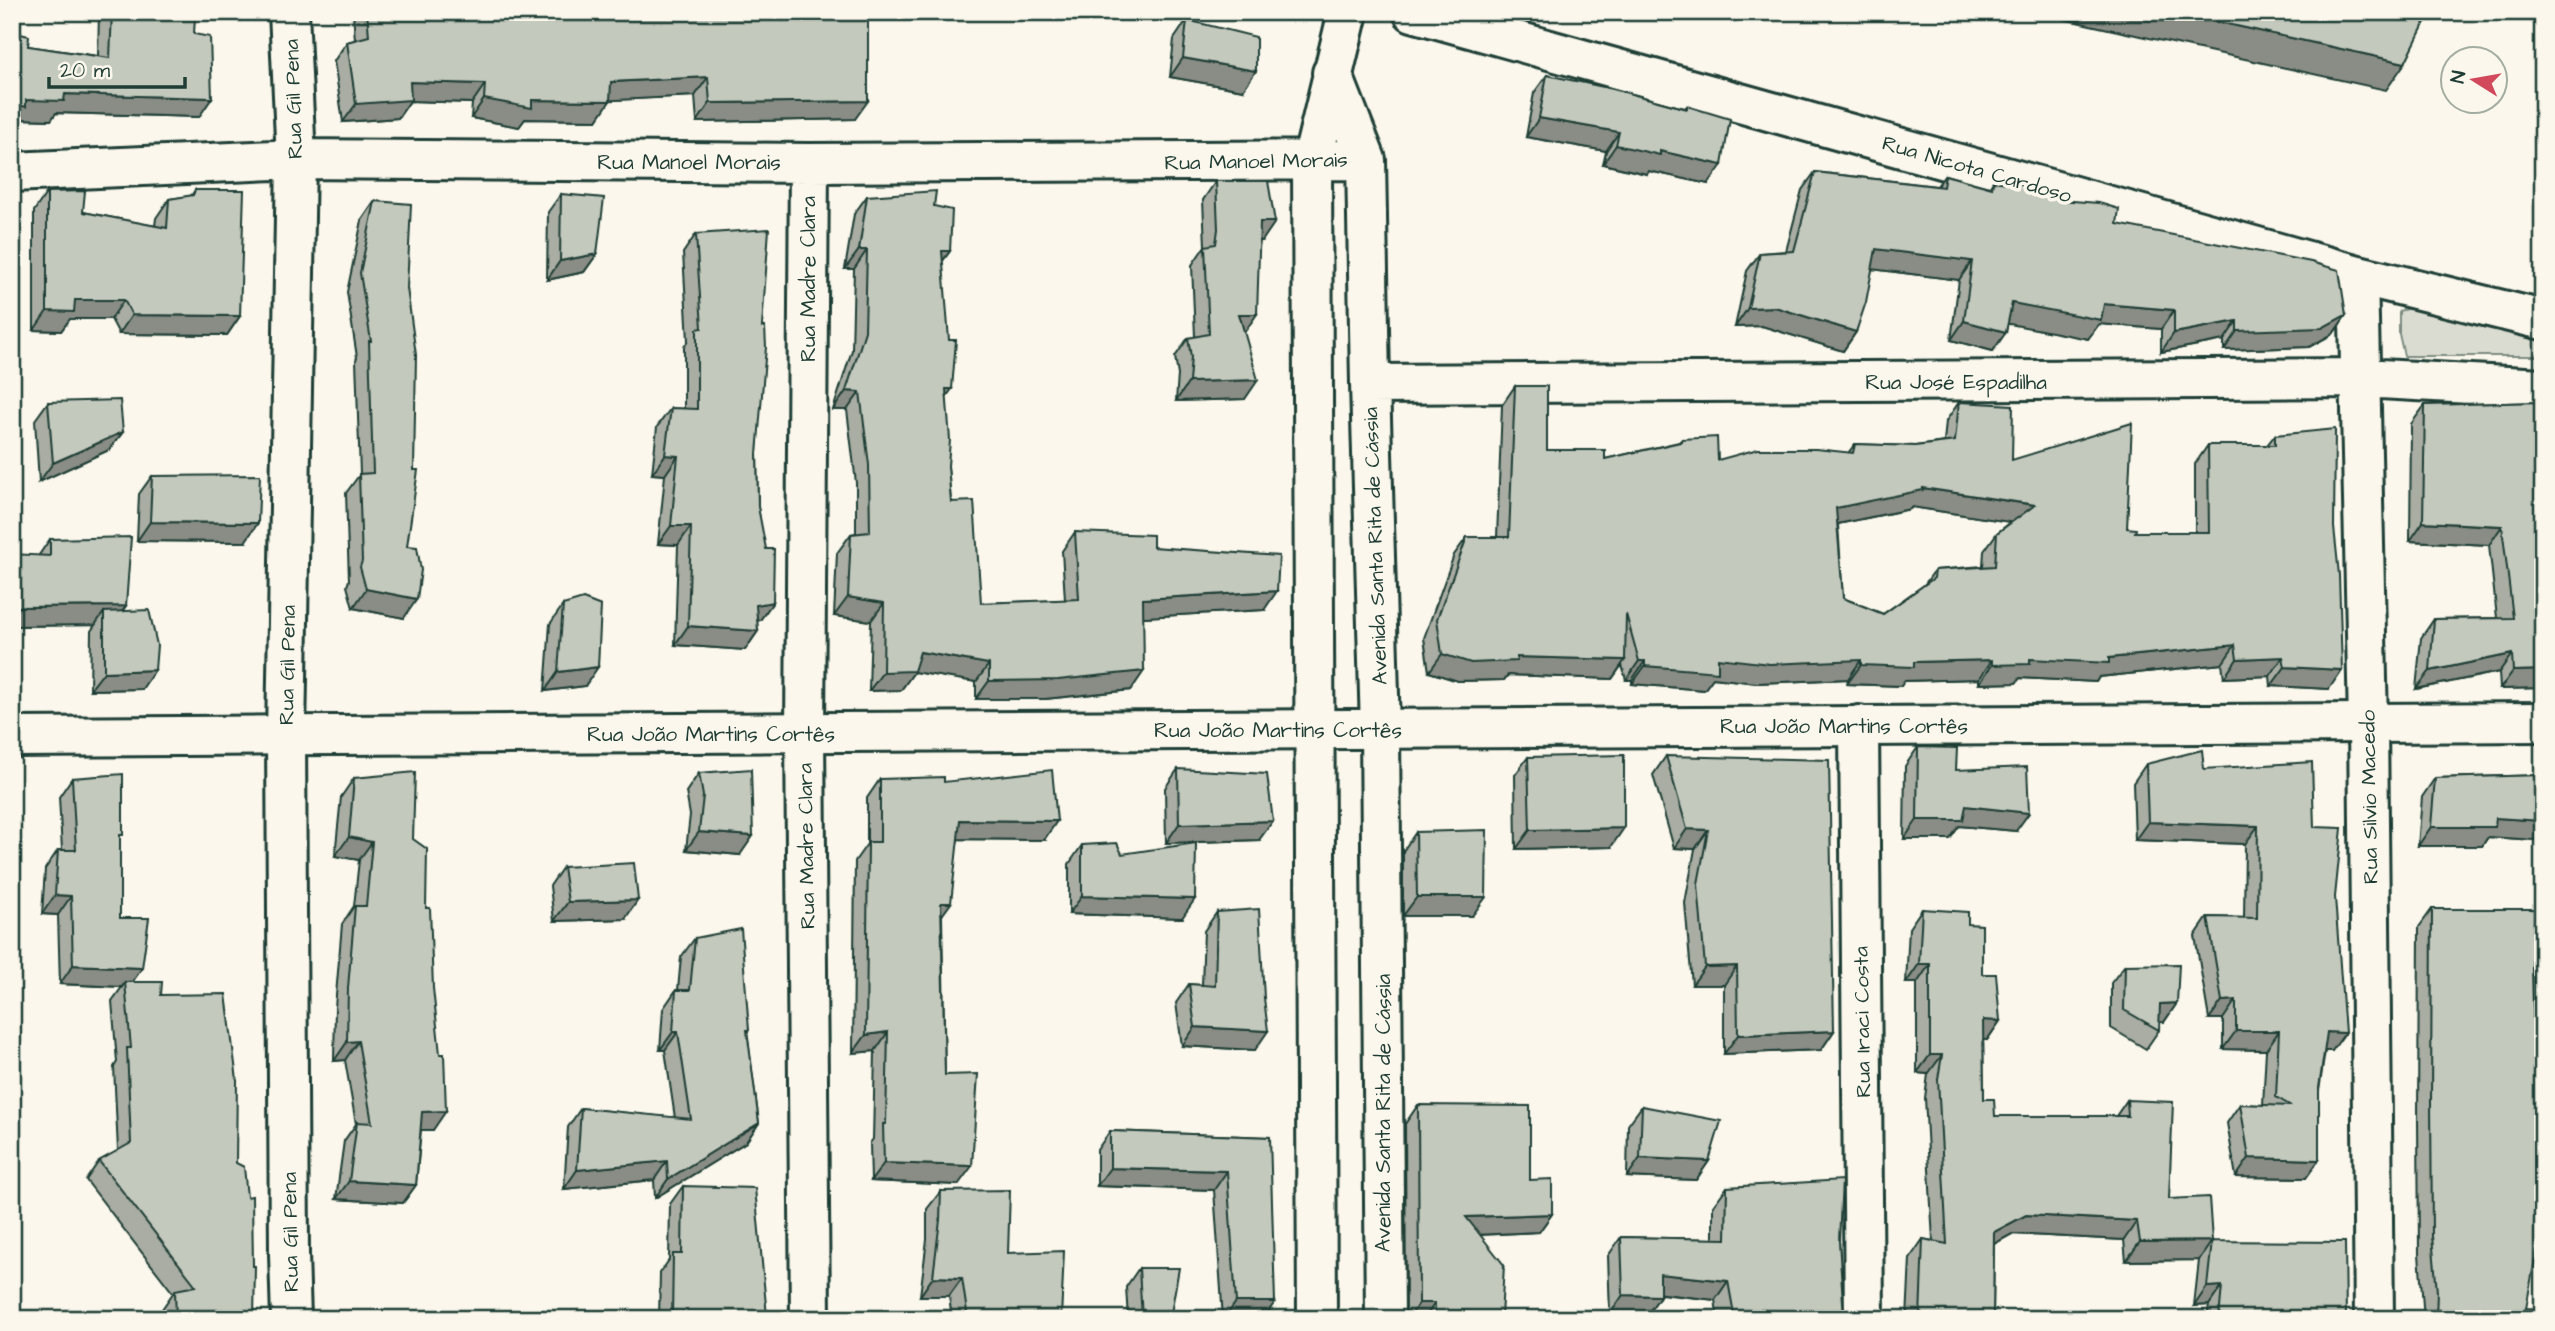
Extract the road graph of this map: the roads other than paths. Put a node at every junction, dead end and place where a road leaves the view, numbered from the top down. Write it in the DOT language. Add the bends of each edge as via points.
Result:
graph roads {
  1 [pos="289,12"];
  2 [pos="1348,12"];
  3 [pos="1413,12"];
  4 [pos="1332,73"];
  5 [pos="296,159"];
  6 [pos="1366,160"];
  7 [pos="1312,162"];
  8 [pos="808,163"];
  9 [pos="12,172"];
  10 [pos="2358,275"];
  11 [pos="2543,320"];
  12 [pos="2361,378"];
  13 [pos="1370,384"];
  14 [pos="2543,388"];
  15 [pos="1375,510"];
  16 [pos="1313,512"];
  17 [pos="2543,722"];
  18 [pos="2368,723"];
  19 [pos="1859,726"];
  20 [pos="1380,729"];
  21 [pos="1314,730"];
  22 [pos="805,733"];
  23 [pos="286,736"];
  24 [pos="12,737"];
  25 [pos="292,1319"];
  26 [pos="810,1319"];
  27 [pos="1317,1319"];
  28 [pos="1385,1319"];
  29 [pos="1864,1319"];
  30 [pos="2374,1319"];
  1 -- 5 [label="street, Rua Gil Pena"];
  2 -- 4 [label="street"];
  3 -- 10 [label="street, Rua Nicota Cardoso"];
  4 -- 6 [label="street, Avenida Santa Rita de Cássia"];
  4 -- 7 [label="street"];
  5 -- 8 [label="street, Rua Manoel Morais"];
  5 -- 9 [label="street, Rua Manoel Morais"];
  5 -- 23 [label="street, Rua Gil Pena"];
  6 -- 7 [label="street, Rua Manoel Morais"];
  6 -- 13 [label="street, Avenida Santa Rita de Cássia"];
  7 -- 8 [label="street, Rua Manoel Morais"];
  7 -- 16 [label="street"];
  8 -- 22 [label="street, Rua Madre Clara"];
  10 -- 11 [label="street, Rua Nicota Cardoso"];
  10 -- 12 [label="street, Rua Silvio Macedo"];
  12 -- 13 [label="street, Rua José Espadilha"];
  12 -- 14 [label="street, Rua José Espadilha"];
  12 -- 18 [label="street, Rua Silvio Macedo"];
  13 -- 15 [label="street, Avenida Santa Rita de Cássia"];
  15 -- 16 [label="street"];
  15 -- 20 [label="street, Avenida Santa Rita de Cássia"];
  16 -- 21 [label="street"];
  17 -- 18 [label="street, Rua João Martins Cortês"];
  18 -- 19 [label="street, Rua João Martins Cortês"];
  18 -- 30 [label="street, Rua Silvio Macedo"];
  19 -- 20 [label="street, Rua João Martins Cortês"];
  19 -- 29 [label="street, Rua Iraci Costa"];
  20 -- 21 [label="street, Rua João Martins Cortês"];
  20 -- 28 [label="street, Avenida Santa Rita de Cássia"];
  21 -- 22 [label="street, Rua João Martins Cortês"];
  21 -- 27 [label="street"];
  22 -- 23 [label="street, Rua João Martins Cortês"];
  22 -- 26 [label="street, Rua Madre Clara"];
  23 -- 24 [label="street, Rua João Martins Cortês"];
  23 -- 25 [label="street, Rua Gil Pena"];
}
